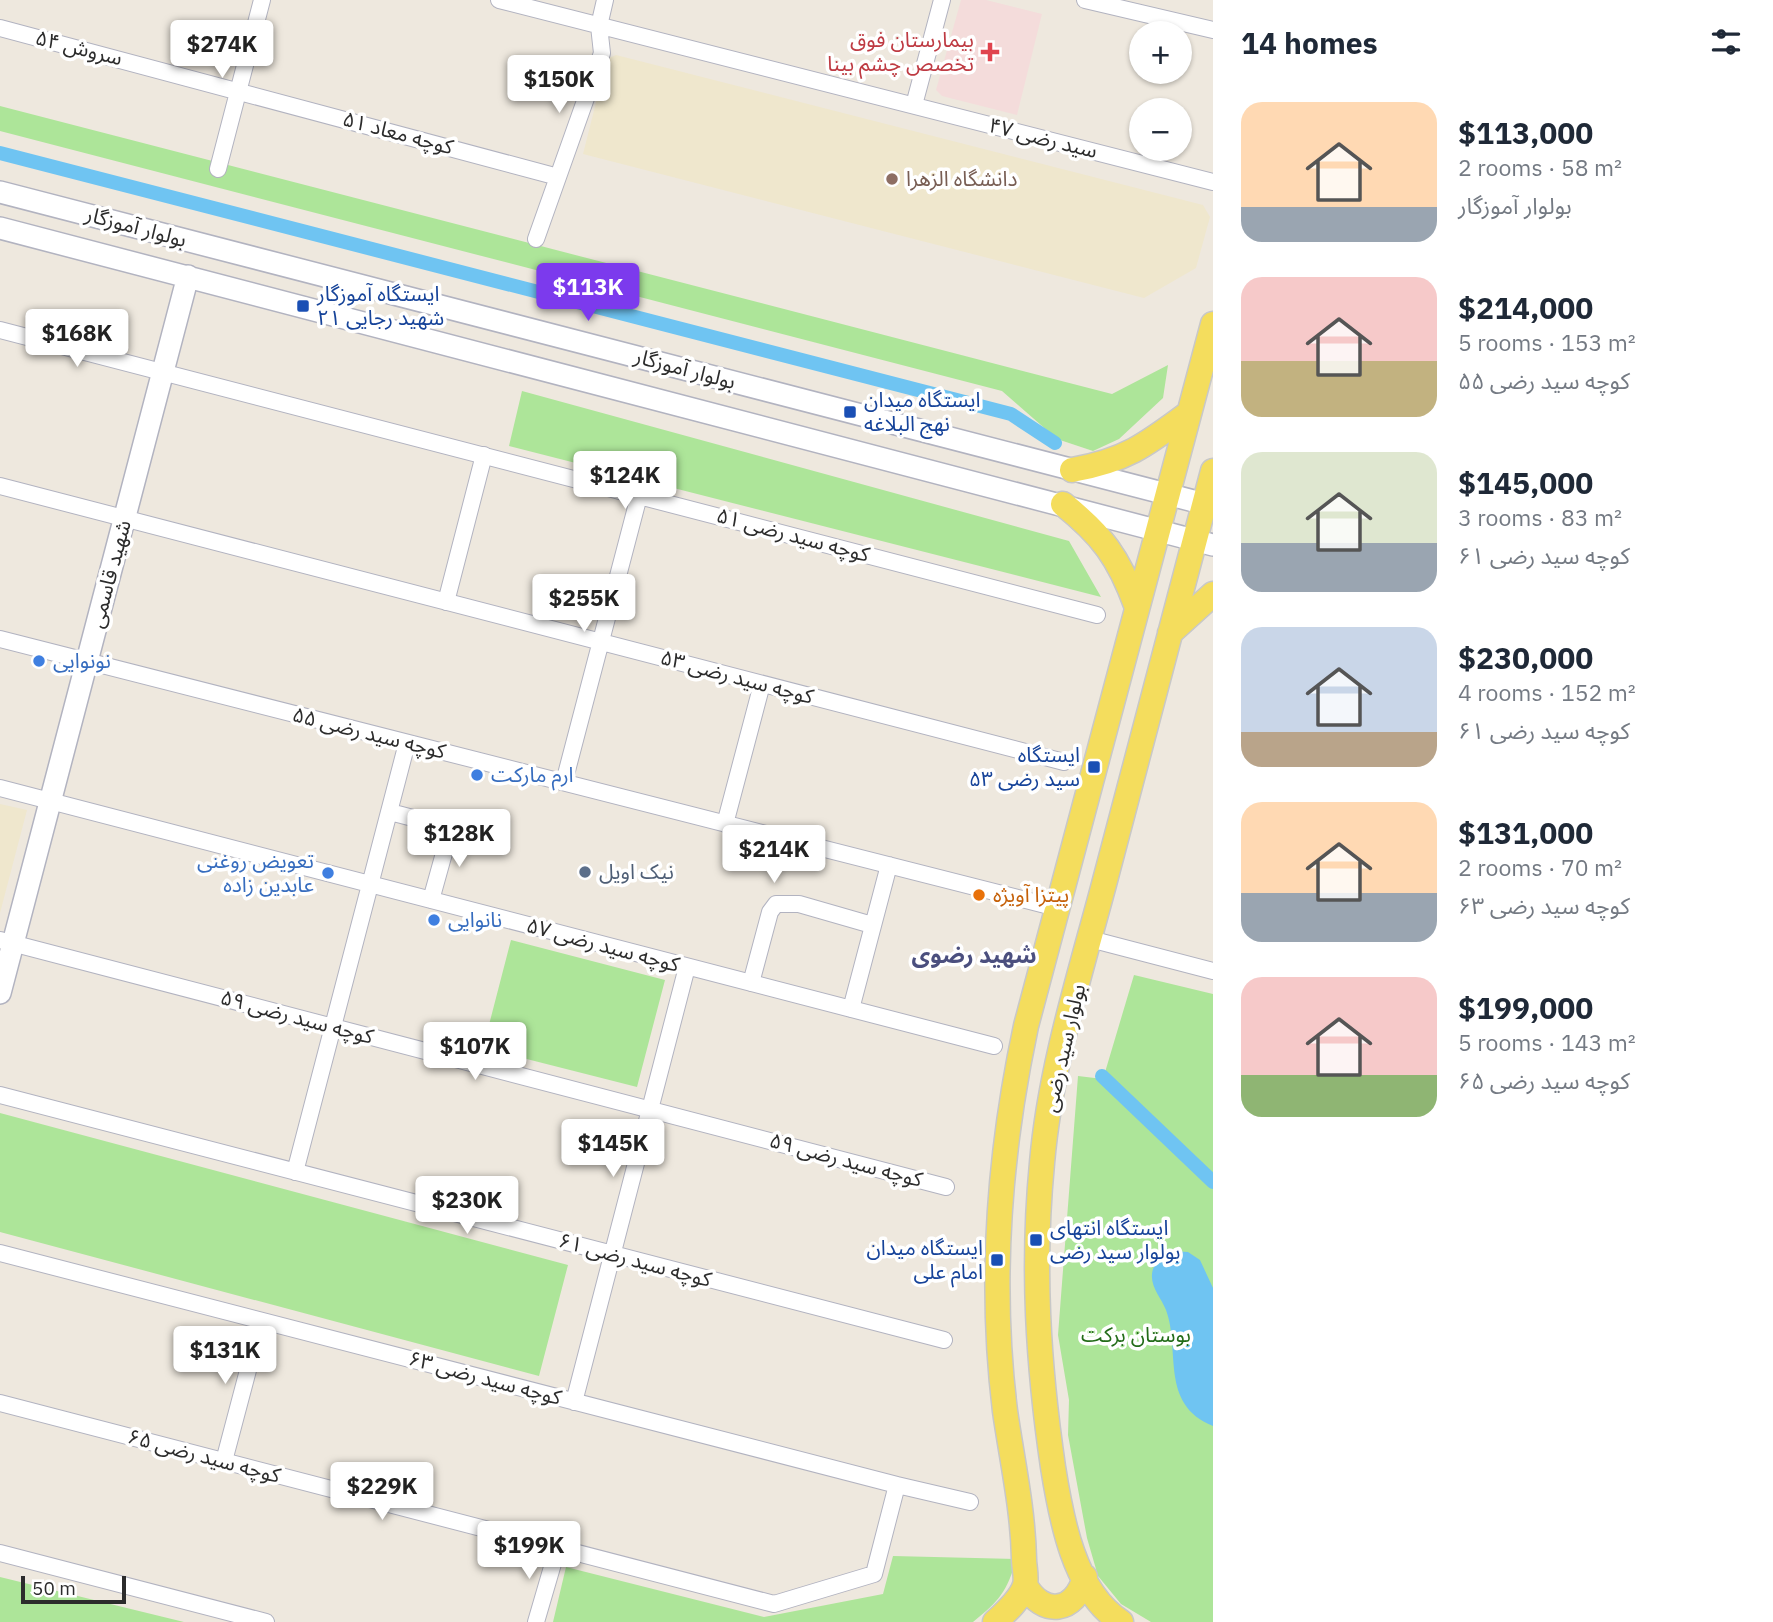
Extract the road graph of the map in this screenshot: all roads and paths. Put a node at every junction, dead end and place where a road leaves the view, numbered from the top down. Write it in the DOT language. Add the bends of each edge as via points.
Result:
graph roads {
  1 [pos="262,0"];
  2 [pos="499,0"];
  3 [pos="605,0"];
  4 [pos="942,0"];
  5 [pos="1085,0"];
  6 [pos="599,26"];
  7 [pos="0,28"];
  8 [pos="1213,30"];
  9 [pos="238,89"];
  10 [pos="914,105"];
  11 [pos="218,169"];
  12 [pos="558,177"];
  13 [pos="1213,182"];
  14 [pos="0,192"];
  15 [pos="0,228"];
  16 [pos="536,239"];
  17 [pos="188,276"];
  18 [pos="1213,324"];
  19 [pos="0,330"];
  20 [pos="162,372"];
  21 [pos="1189,413"];
  22 [pos="484,456"];
  23 [pos="1072,470"];
  24 [pos="1213,471"];
  25 [pos="0,486"];
  26 [pos="1167,493"];
  27 [pos="639,496"];
  28 [pos="1063,504"];
  29 [pos="1209,504"];
  30 [pos="124,518"];
  31 [pos="1156,530"];
  32 [pos="1204,543"];
  33 [pos="1213,594"];
  34 [pos="446,601"];
  35 [pos="1136,605"];
  36 [pos="1097,615"];
  37 [pos="1170,634"];
  38 [pos="0,639"];
  39 [pos="601,642"];
  40 [pos="87,661"];
  41 [pos="762,684"];
  42 [pos="407,743"];
  43 [pos="1064,762"];
  44 [pos="564,782"];
  45 [pos="0,788"];
  46 [pos="50,801"];
  47 [pos="390,812"];
  48 [pos="725,824"];
  49 [pos="888,865"];
  50 [pos="370,884"];
  51 [pos="431,900"];
  52 [pos="1058,908"];
  53 [pos="872,925"];
  54 [pos="1090,939"];
  55 [pos="7,941"];
  56 [pos="687,967"];
  57 [pos="1213,971"];
  58 [pos="751,983"];
  59 [pos="0,993"];
  60 [pos="851,1009"];
  61 [pos="333,1026"];
  62 [pos="994,1046"];
  63 [pos="0,1095"];
  64 [pos="650,1108"];
  65 [pos="295,1172"];
  66 [pos="946,1187"];
  67 [pos="0,1253"];
  68 [pos="612,1254"];
  69 [pos="261,1321"];
  70 [pos="944,1340"];
  71 [pos="574,1402"];
  72 [pos="0,1403"];
  73 [pos="224,1461"];
  74 [pos="897,1486"];
  75 [pos="970,1502"];
  76 [pos="556,1550"];
  77 [pos="0,1553"];
  78 [pos="1085,1577"];
  79 [pos="1025,1585"];
  80 [pos="266,1622"];
  81 [pos="536,1622"];
  82 [pos="995,1622"];
  83 [pos="1121,1622"];
  1 -- 9 [label="street"];
  2 -- 6 [label="street, سید رضی ۴۷"];
  3 -- 6 [label="street"];
  4 -- 10 [label="street"];
  5 -- 8 [label="street"];
  6 -- 10 [label="street, سید رضی ۴۷"];
  6 -- 12 [label="street" via="602,54"];
  7 -- 9 [label="street, سروش ۵۴"];
  9 -- 11 [label="street"];
  9 -- 12 [label="street, کوچه معاد ۵۱"];
  10 -- 13 [label="street, سید رضی ۴۷"];
  12 -- 16 [label="street"];
  14 -- 23 [label="main road, بولوار آموزگار"];
  15 -- 17 [label="main road, بولوار آموزگار"];
  17 -- 20 [label="main road, شهید قاسمی"];
  17 -- 28 [label="main road, بولوار آموزگار"];
  18 -- 21 [label="main road"];
  19 -- 20 [label="street, کوچه سید رضی ۵۱"];
  20 -- 22 [label="street, کوچه سید رضی ۵۱"];
  20 -- 30 [label="main road, شهید قاسمی"];
  21 -- 23 [label="main road" via="1134,452 1108,464"];
  21 -- 26 [label="main road"];
  22 -- 27 [label="street, کوچه سید رضی ۵۱"];
  22 -- 34 [label="street"];
  23 -- 26 [label="main road, بولوار آموزگار"];
  24 -- 29 [label="main road, بولوار سید رضی"];
  25 -- 30 [label="street, کوچه سید رضی ۵۳"];
  26 -- 29 [label="main road, بولوار آموزگار"];
  26 -- 31 [label="main road, بولوار سید رضی"];
  27 -- 36 [label="street, کوچه سید رضی ۵۱"];
  27 -- 39 [label="street"];
  28 -- 31 [label="main road, بولوار آموزگار"];
  28 -- 35 [label="main road" via="1111,549"];
  29 -- 32 [label="main road, بولوار سید رضی"];
  30 -- 34 [label="street, کوچه سید رضی ۵۳"];
  30 -- 40 [label="main road, شهید قاسمی"];
  31 -- 32 [label="main road, بولوار آموزگار"];
  31 -- 35 [label="main road, بولوار سید رضی"];
  32 -- 37 [label="main road, بولوار سید رضی"];
  33 -- 37 [label="main road"];
  34 -- 39 [label="street, کوچه سید رضی ۵۳"];
  35 -- 52 [label="main road, بولوار سید رضی"];
  37 -- 54 [label="main road, بولوار سید رضی"];
  38 -- 40 [label="street, کوچه سید رضی ۵۵"];
  39 -- 41 [label="street, کوچه سید رضی ۵۳"];
  39 -- 44 [label="street"];
  40 -- 42 [label="street, کوچه سید رضی ۵۵"];
  40 -- 46 [label="main road, شهید قاسمی"];
  41 -- 43 [label="street, کوچه سید رضی ۵۳"];
  41 -- 48 [label="street"];
  42 -- 44 [label="street, کوچه سید رضی ۵۵"];
  42 -- 47 [label="street"];
  44 -- 48 [label="street, کوچه سید رضی ۵۵"];
  45 -- 46 [label="street, کوچه سید رضی ۵۷"];
  46 -- 50 [label="street, کوچه سید رضی ۵۷"];
  46 -- 55 [label="main road, شهید قاسمی"];
  47 -- 50 [label="street"];
  47 -- 51 [label="street" via="451,828"];
  48 -- 49 [label="street, کوچه سید رضی ۵۵"];
  49 -- 52 [label="street, کوچه سید رضی ۵۵"];
  49 -- 53 [label="street"];
  50 -- 51 [label="street, کوچه سید رضی ۵۷"];
  50 -- 61 [label="street"];
  51 -- 56 [label="street, کوچه سید رضی ۵۷"];
  52 -- 79 [label="main road, بولوار سید رضی" via="1012,1090 997,1239 997,1322 1024,1534"];
  53 -- 58 [label="street" via="799,904 776,904"];
  53 -- 60 [label="street"];
  54 -- 57 [label="street"];
  54 -- 78 [label="main road, بولوار سید رضی" via="1051,1097 1036,1240 1036,1320 1044,1405 1063,1530"];
  55 -- 59 [label="main road, شهید قاسمی"];
  55 -- 61 [label="street, کوچه سید رضی ۵۹"];
  56 -- 58 [label="street, کوچه سید رضی ۵۷"];
  56 -- 64 [label="street"];
  58 -- 60 [label="street, کوچه سید رضی ۵۷"];
  60 -- 62 [label="street, کوچه سید رضی ۵۷"];
  61 -- 64 [label="street, کوچه سید رضی ۵۹"];
  61 -- 65 [label="street"];
  63 -- 65 [label="street, کوچه سید رضی ۶۱"];
  64 -- 66 [label="street, کوچه سید رضی ۵۹"];
  64 -- 68 [label="street"];
  65 -- 68 [label="street, کوچه سید رضی ۶۱"];
  67 -- 69 [label="street, کوچه سید رضی ۶۳"];
  68 -- 70 [label="street, کوچه سید رضی ۶۱"];
  68 -- 71 [label="street"];
  69 -- 71 [label="street, کوچه سید رضی ۶۳"];
  69 -- 73 [label="street"];
  71 -- 74 [label="street, کوچه سید رضی ۶۳"];
  72 -- 73 [label="street, کوچه سید رضی ۶۵"];
  73 -- 76 [label="street, کوچه سید رضی ۶۵"];
  74 -- 75 [label="street, کوچه سید رضی ۶۳"];
  74 -- 76 [label="street, کوچه سید رضی ۶۵" via="874,1574 774,1604"];
  76 -- 81 [label="street"];
  77 -- 80 [label="street"];
  78 -- 79 [label="main road" via="1076,1597 1058,1607 1032,1598"];
  78 -- 83 [label="main road, بولوار سید رضی" via="1095,1597"];
  79 -- 82 [label="main road"];
}
